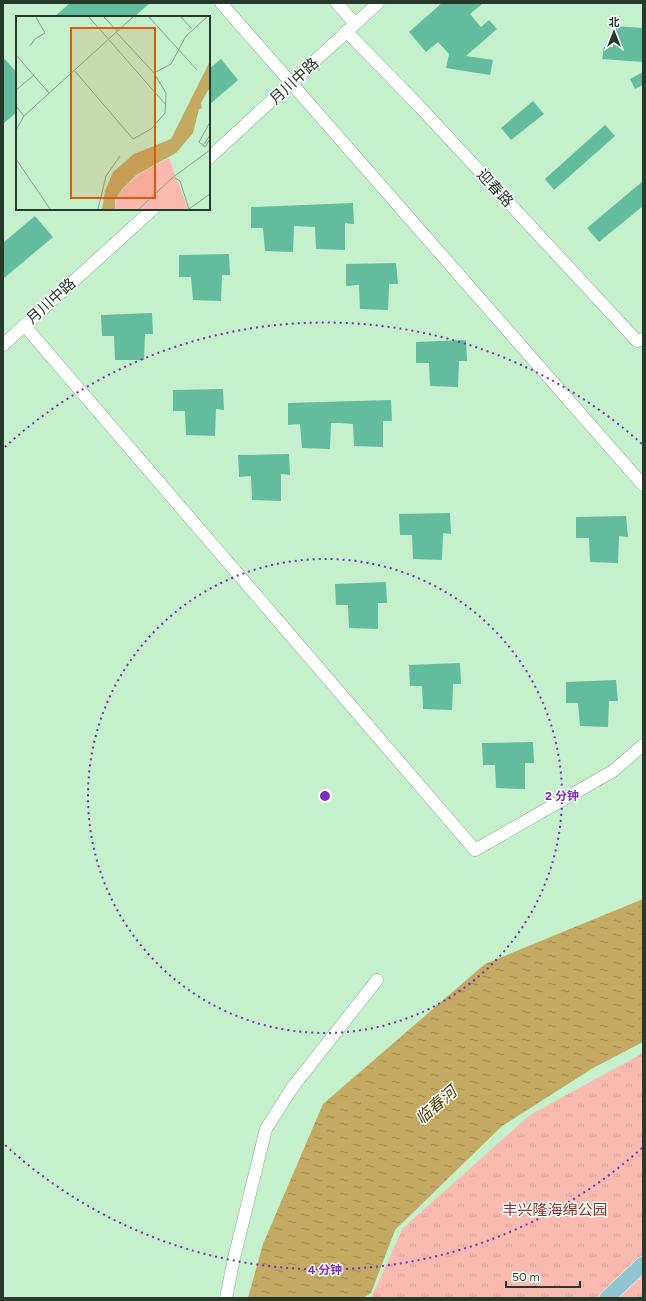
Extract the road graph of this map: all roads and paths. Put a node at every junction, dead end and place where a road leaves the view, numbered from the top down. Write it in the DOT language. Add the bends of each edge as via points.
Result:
graph roads {
  1 [pos="221,3"];
  2 [pos="336,3"];
  3 [pos="378,3"];
  4 [pos="350,27"];
  5 [pos="292,83"];
  6 [pos="210,157"];
  7 [pos="152,210"];
  8 [pos="24,326"];
  9 [pos="641,343"];
  10 [pos="3,345"];
  11 [pos="643,485"];
  12 [pos="643,744"];
  13 [pos="377,980"];
  14 [pos="643,1264"];
  15 [pos="636,1280"];
  16 [pos="226,1298"];
  17 [pos="607,1298"];
  18 [pos="622,1298"];
  1 -- 5 [label="street"];
  2 -- 4 [label="street, 迎春路"];
  3 -- 4 [label="street, 月川中路"];
  4 -- 5 [label="street, 月川中路"];
  4 -- 9 [label="street, 迎春路" via="420,107"];
  5 -- 6 [label="street, 月川中路"];
  5 -- 11 [label="street"];
  7 -- 8 [label="street, 月川中路"];
  8 -- 10 [label="street, 月川中路"];
  8 -- 12 [label="street" via="475,850 613,771"];
  13 -- 16 [label="street" via="292,1088 266,1129"];
  14 -- 15 [label="main road"];
  15 -- 17 [label="main road"];
  15 -- 18 [label="main road"];
}
